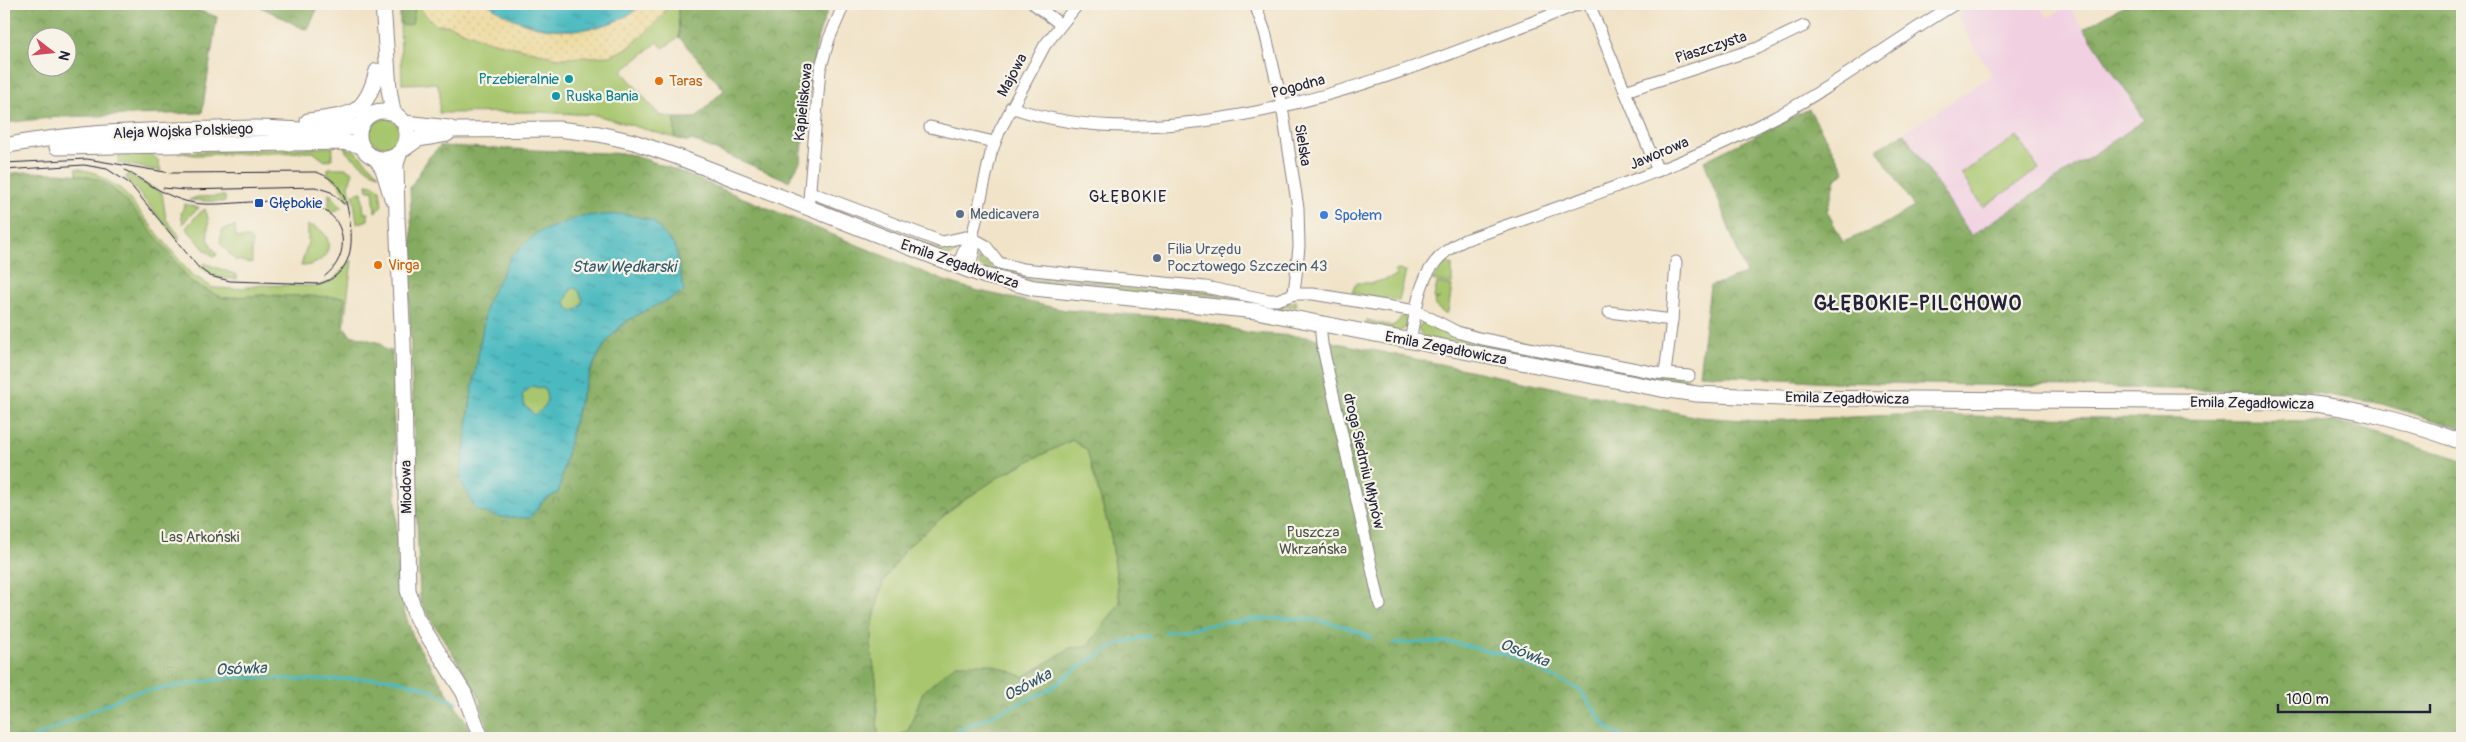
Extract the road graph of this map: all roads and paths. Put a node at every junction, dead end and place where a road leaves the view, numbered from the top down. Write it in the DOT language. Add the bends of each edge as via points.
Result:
graph roads {
  1 [pos="382,4"];
  2 [pos="1034,4"];
  3 [pos="1078,4"];
  4 [pos="1255,4"];
  5 [pos="1579,4"];
  6 [pos="1590,4"];
  7 [pos="1955,4"];
  8 [pos="843,6"];
  9 [pos="1060,24"];
  10 [pos="1804,26"];
  11 [pos="377,71"];
  12 [pos="1625,91"];
  13 [pos="1282,106"];
  14 [pos="1011,107"];
  15 [pos="376,112"];
  16 [pos="393,112"];
  17 [pos="362,124"];
  18 [pos="405,124"];
  19 [pos="930,127"];
  20 [pos="257,128"];
  21 [pos="453,130"];
  22 [pos="994,142"];
  23 [pos="360,145"];
  24 [pos="4,147"];
  25 [pos="402,152"];
  26 [pos="376,158"];
  27 [pos="1658,171"];
  28 [pos="808,199"];
  29 [pos="398,218"];
  30 [pos="972,238"];
  31 [pos="1676,262"];
  32 [pos="964,268"];
  33 [pos="1294,294"];
  34 [pos="1416,312"];
  35 [pos="1609,312"];
  36 [pos="1672,320"];
  37 [pos="1320,323"];
  38 [pos="1410,341"];
  39 [pos="1665,374"];
  40 [pos="1688,376"];
  41 [pos="2462,442"];
  42 [pos="1380,605"];
  43 [pos="481,738"];
  1 -- 11 [label="main road"];
  1 -- 16 [label="main road"];
  2 -- 9 [label="street"];
  3 -- 9 [label="street, Majowa"];
  4 -- 13 [label="street, Sielska" via="1265,32"];
  5 -- 13 [label="street, Pogodna" via="1400,72"];
  6 -- 12 [label="street"];
  7 -- 27 [label="street, Jaworowa" via="1789,110"];
  8 -- 28 [label="street, Kąpieliskowa" via="820,70"];
  9 -- 14 [label="street, Majowa"];
  10 -- 12 [label="street, Piaszczysta" via="1758,48"];
  11 -- 15 [label="main road"];
  11 -- 20 [label="main road" via="370,96 352,113"];
  12 -- 27 [label="street"];
  13 -- 14 [label="street, Pogodna" via="1216,118 1125,125 1057,119"];
  13 -- 33 [label="street, Sielska" via="1299,220"];
  14 -- 22 [label="street, Majowa"];
  15 -- 16 [label="main road"];
  15 -- 17 [label="main road"];
  16 -- 18 [label="main road"];
  17 -- 20 [label="main road, Aleja Wojska Polskiego" via="336,129"];
  17 -- 23 [label="main road" via="358,136"];
  18 -- 21 [label="main road, Emila Zegadłowicza"];
  18 -- 25 [label="main road" via="407,132"];
  19 -- 22 [label="street"];
  20 -- 24 [label="main road, Aleja Wojska Polskiego" via="76,136"];
  21 -- 25 [label="main road, Emila Zegadłowicza" via="449,134 418,139"];
  21 -- 28 [label="main road, Emila Zegadłowicza" via="544,128 612,137"];
  22 -- 30 [label="street, Majowa"];
  23 -- 24 [label="main road, Aleja Wojska Polskiego" via="343,142"];
  23 -- 26 [label="main road"];
  25 -- 26 [label="main road" via="389,159"];
  25 -- 29 [label="main road, Miodowa" via="396,164"];
  26 -- 29 [label="main road, Miodowa" via="384,169"];
  27 -- 34 [label="street, Jaworowa" via="1450,248 1425,276"];
  28 -- 30 [label="street" via="942,242"];
  28 -- 32 [label="main road, Emila Zegadłowicza"];
  29 -- 43 [label="main road, Miodowa" via="408,590 416,617 464,693"];
  30 -- 32 [label="street, Majowa" via="974,250"];
  30 -- 33 [label="street" via="985,245 999,262 1023,269 1205,287 1269,300"];
  31 -- 36 [label="street"];
  32 -- 37 [label="main road, Emila Zegadłowicza" via="1034,288 1220,306"];
  33 -- 34 [label="street" via="1313,294"];
  34 -- 38 [label="street, Jaworowa"];
  34 -- 39 [label="street" via="1472,337"];
  35 -- 36 [label="street"];
  36 -- 39 [label="street"];
  37 -- 38 [label="main road, Emila Zegadłowicza"];
  37 -- 42 [label="street, droga Siedmiu Młynów"];
  38 -- 41 [label="main road, Emila Zegadłowicza" via="1606,380 1697,394 1781,398 2295,402 2382,415"];
  39 -- 40 [label="street"];
}
